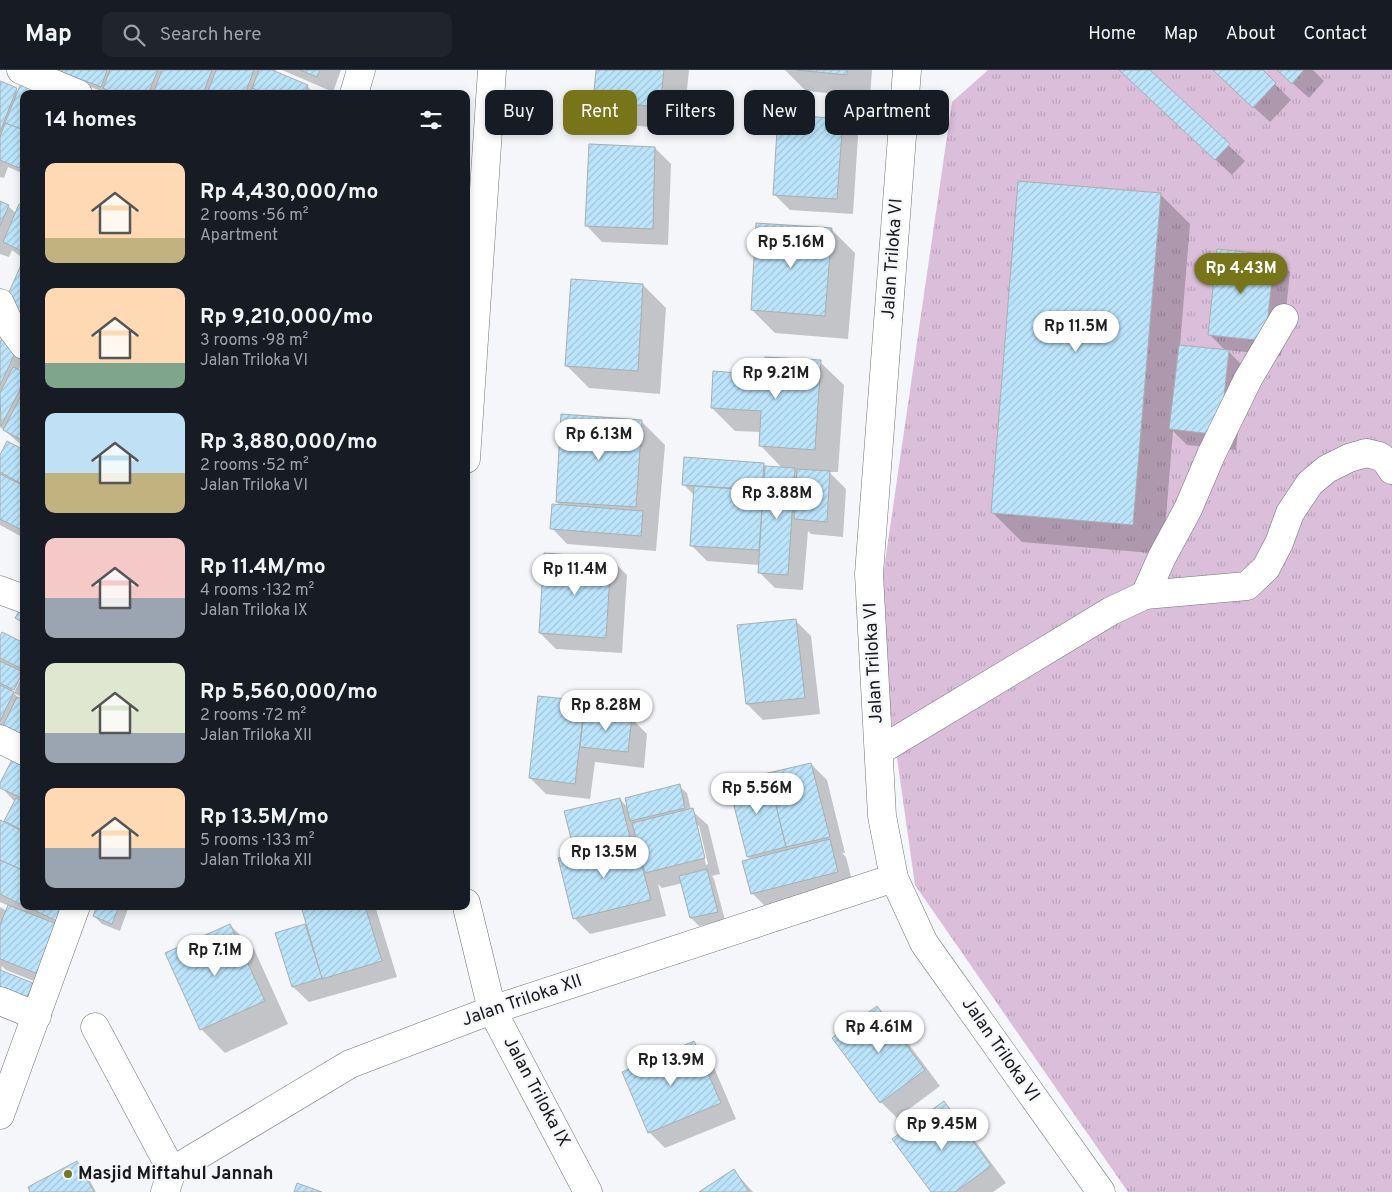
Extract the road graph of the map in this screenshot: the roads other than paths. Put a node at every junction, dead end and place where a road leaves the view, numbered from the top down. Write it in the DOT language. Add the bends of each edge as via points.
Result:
graph roads {
  1 [pos="21,70"];
  2 [pos="361,70"];
  3 [pos="492,70"];
  4 [pos="907,70"];
  5 [pos="68,90"];
  6 [pos="355,90"];
  7 [pos="473,243"];
  8 [pos="0,303"];
  9 [pos="1284,318"];
  10 [pos="470,336"];
  11 [pos="20,340"];
  12 [pos="1392,470"];
  13 [pos="0,590"];
  14 [pos="1145,595"];
  15 [pos="20,598"];
  16 [pos="0,739"];
  17 [pos="20,748"];
  18 [pos="878,751"];
  19 [pos="894,878"];
  20 [pos="75,910"];
  21 [pos="468,910"];
  22 [pos="0,1001"];
  23 [pos="492,1010"];
  24 [pos="37,1016"];
  25 [pos="95,1027"];
  26 [pos="0,1114"];
  27 [pos="168,1182"];
  28 [pos="588,1192"];
  29 [pos="1101,1192"];
  1 -- 5 [label="street"];
  2 -- 6 [label="street"];
  3 -- 7 [label="street"];
  4 -- 18 [label="street, Jalan Triloka VI" via="869,574"];
  7 -- 10 [label="street"];
  8 -- 11 [label="street"];
  9 -- 14 [label="street" via="1248,379"];
  12 -- 14 [label="street" via="1379,456 1366,454 1327,469 1310,483 1290,514 1266,568 1247,586"];
  13 -- 15 [label="street"];
  14 -- 18 [label="street" via="1111,611"];
  16 -- 17 [label="street"];
  18 -- 19 [label="street, Jalan Triloka VI" via="882,816"];
  19 -- 23 [label="street, Jalan Triloka XII"];
  19 -- 29 [label="street, Jalan Triloka VI" via="924,943"];
  20 -- 24 [label="street"];
  21 -- 23 [label="street, Jalan Triloka IX"];
  22 -- 24 [label="street"];
  23 -- 27 [label="street, Jalan Triloka XII" via="350,1064"];
  23 -- 28 [label="street, Jalan Triloka IX"];
  24 -- 26 [label="street"];
  25 -- 27 [label="street, Jalan Triloka XII"];
}
